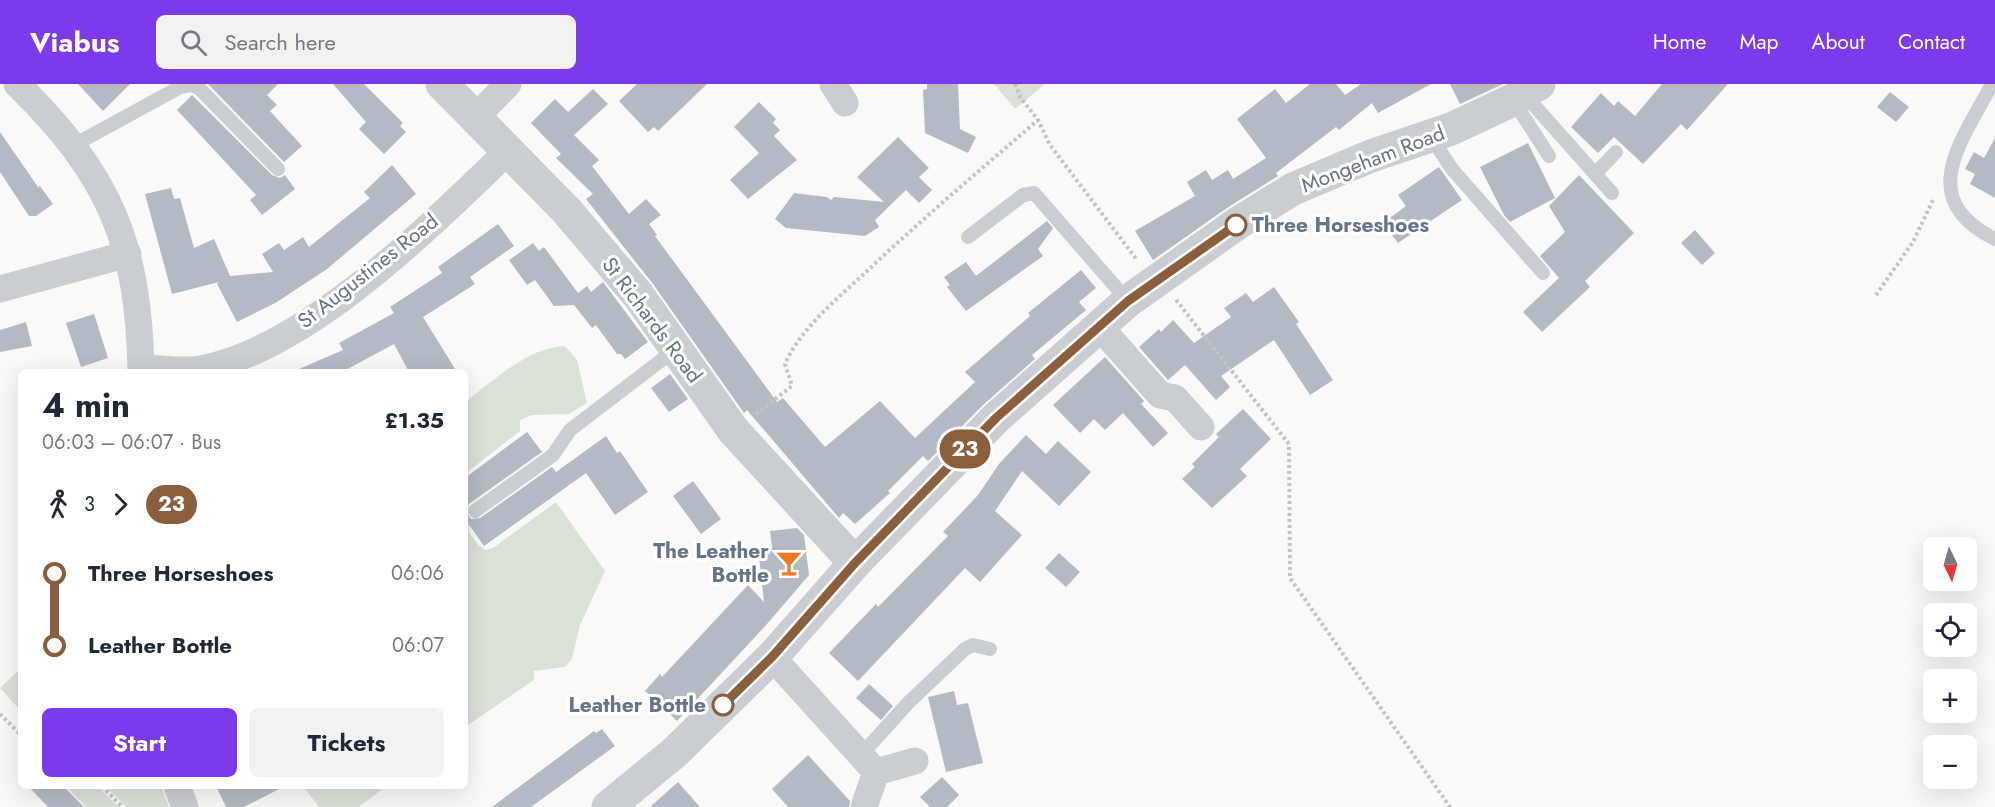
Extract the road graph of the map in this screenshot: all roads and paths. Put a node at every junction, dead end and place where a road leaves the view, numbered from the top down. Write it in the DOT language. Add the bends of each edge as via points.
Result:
graph roads {
  1 [pos="17,84"];
  2 [pos="442,84"];
  3 [pos="508,84"];
  4 [pos="1015,84"];
  5 [pos="1992,84"];
  6 [pos="1526,93"];
  7 [pos="475,118"];
  8 [pos="1038,120"];
  9 [pos="1431,137"];
  10 [pos="74,145"];
  11 [pos="508,151"];
  12 [pos="1616,152"];
  13 [pos="1549,156"];
  14 [pos="1953,157"];
  15 [pos="278,169"];
  16 [pos="1595,174"];
  17 [pos="1612,193"];
  18 [pos="968,237"];
  19 [pos="1995,239"];
  20 [pos="128,254"];
  21 [pos="1543,273"];
  22 [pos="1156,280"];
  23 [pos="0,289"];
  24 [pos="1876,295"];
  25 [pos="1128,301"];
  26 [pos="1099,326"];
  27 [pos="676,349"];
  28 [pos="141,369"];
  29 [pos="200,369"];
  30 [pos="1201,427"];
  31 [pos="733,430"];
  32 [pos="475,511"];
  33 [pos="855,563"];
  34 [pos="990,649"];
  35 [pos="772,657"];
  36 [pos="0,714"];
  37 [pos="18,732"];
  38 [pos="915,761"];
  39 [pos="868,764"];
  40 [pos="105,789"];
  41 [pos="178,789"];
  42 [pos="123,807"];
  43 [pos="186,807"];
  44 [pos="608,807"];
  45 [pos="864,807"];
  46 [pos="1450,807"];
  1 -- 10 [label="street"];
  2 -- 7 [label="street, St Richards Road"];
  3 -- 7 [label="street"];
  4 -- 8 [label="path"];
  5 -- 14 [label="lane"];
  6 -- 9 [label="street, Mongeham Road"];
  6 -- 13 [label="lane"];
  6 -- 16 [label="lane"];
  7 -- 11 [label="street, St Richards Road"];
  8 -- 22 [label="path" via="1050,145"];
  8 -- 31 [label="path" via="921,220 836,300 792,348 785,364 792,386"];
  9 -- 21 [label="lane" via="1452,169"];
  9 -- 22 [label="street, Mongeham Road" via="1371,156 1293,189"];
  10 -- 15 [label="lane" via="190,85 199,88"];
  10 -- 20 [label="street" via="115,215"];
  11 -- 27 [label="street, St Richards Road" via="567,211 638,296"];
  11 -- 29 [label="street, St Augustines Road" via="424,232 351,291 278,339 227,362"];
  12 -- 16 [label="lane"];
  14 -- 19 [label="lane" via="1949,178 1960,215 1969,225"];
  14 -- 24 [label="path" via="1913,242"];
  16 -- 17 [label="lane"];
  18 -- 25 [label="lane" via="1023,195 1039,195"];
  20 -- 23 [label="street"];
  20 -- 28 [label="street" via="138,303"];
  22 -- 25 [label="street, Mongeham Road"];
  22 -- 46 [label="path" via="1289,444 1290,578"];
  25 -- 26 [label="street, Mongeham Road"];
  26 -- 30 [label="street" via="1160,395 1175,398"];
  26 -- 33 [label="street, Mongeham Road" via="996,418"];
  27 -- 31 [label="street, St Richards Road"];
  27 -- 32 [label="lane" via="570,430 553,455"];
  31 -- 33 [label="street, St Richards Road"];
  33 -- 35 [label="street, Mongeham Road"];
  34 -- 39 [label="lane" via="973,645 965,649 908,703"];
  35 -- 39 [label="street"];
  35 -- 44 [label="street, Mongeham Road" via="674,753"];
  36 -- 37 [label="path"];
  38 -- 39 [label="street"];
  39 -- 45 [label="street"];
  40 -- 42 [label="path"];
  41 -- 43 [label="street"];
}
